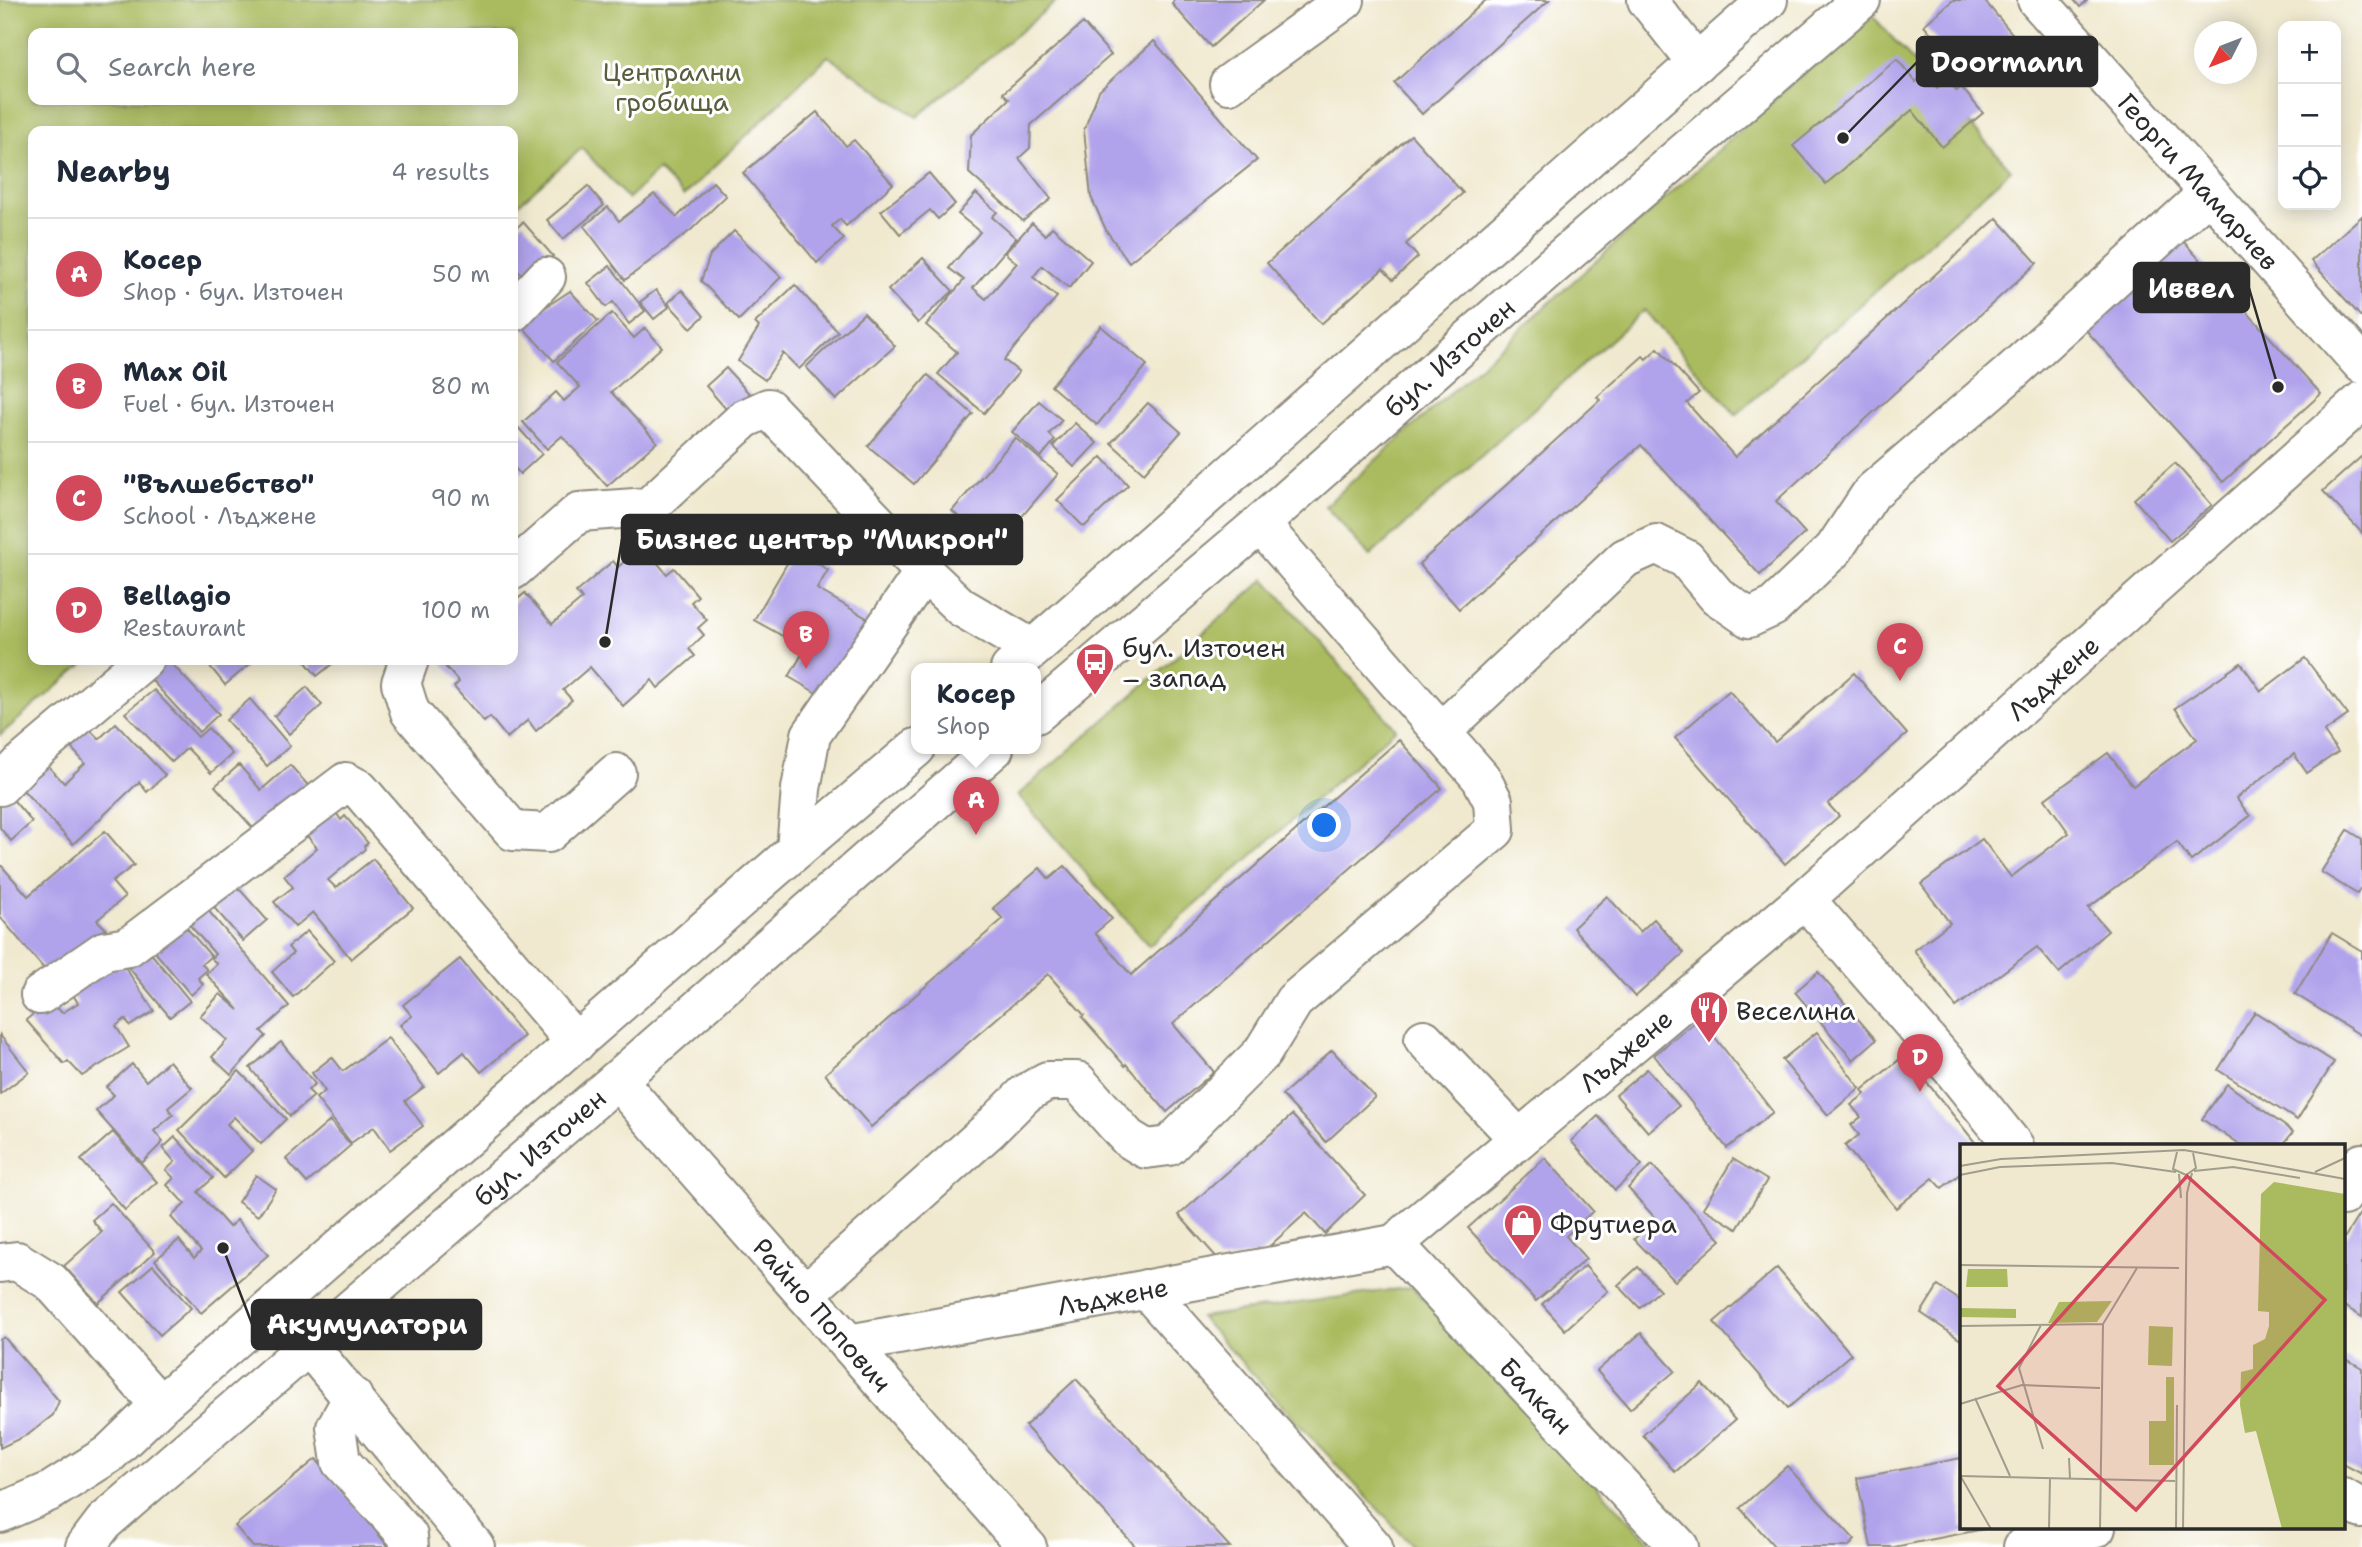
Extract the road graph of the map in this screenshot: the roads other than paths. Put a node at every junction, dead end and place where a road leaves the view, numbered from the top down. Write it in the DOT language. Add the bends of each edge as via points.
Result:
graph roads {
  1 [pos="1345,0"];
  2 [pos="1647,0"];
  3 [pos="1769,0"];
  4 [pos="1861,0"];
  5 [pos="2037,0"];
  6 [pos="1697,63"];
  7 [pos="1229,83"];
  8 [pos="2207,194"];
  9 [pos="546,277"];
  10 [pos="518,307"];
  11 [pos="2362,364"];
  12 [pos="2362,401"];
  13 [pos="1260,524"];
  14 [pos="518,566"];
  15 [pos="923,572"];
  16 [pos="1022,659"];
  17 [pos="138,665"];
  18 [pos="407,665"];
  19 [pos="1041,709"];
  20 [pos="1441,732"];
  21 [pos="911,752"];
  22 [pos="988,754"];
  23 [pos="616,773"];
  24 [pos="0,786"];
  25 [pos="796,850"];
  26 [pos="1805,899"];
  27 [pos="40,995"];
  28 [pos="1424,1039"];
  29 [pos="576,1043"];
  30 [pos="617,1080"];
  31 [pos="1519,1139"];
  32 [pos="2012,1144"];
  33 [pos="2362,1163"];
  34 [pos="2344,1194"];
  35 [pos="1394,1244"];
  36 [pos="0,1263"];
  37 [pos="1146,1289"];
  38 [pos="805,1294"];
  39 [pos="849,1344"];
  40 [pos="308,1345"];
  41 [pos="353,1397"];
  42 [pos="160,1405"];
  43 [pos="2344,1499"];
  44 [pos="2362,1509"];
  45 [pos="0,1513"];
  46 [pos="2088,1530"];
  47 [pos="85,1547"];
  48 [pos="409,1547"];
  49 [pos="475,1547"];
  50 [pos="1027,1547"];
  51 [pos="1373,1547"];
  52 [pos="1679,1547"];
  53 [pos="2023,1547"];
  1 -- 7 [label="main road"];
  2 -- 6 [label="main road"];
  3 -- 6 [label="main road, бул. Източен"];
  4 -- 13 [label="main road, бул. Източен"];
  5 -- 8 [label="main road, Георги Мамарчев"];
  6 -- 16 [label="main road, бул. Източен"];
  8 -- 11 [label="main road, Георги Мамарчев"];
  8 -- 20 [label="main road" via="1872,492 1834,549 1773,607 1749,618 1717,596 1686,559 1656,544 1625,558"];
  9 -- 10 [label="main road"];
  12 -- 26 [label="main road, Лъджене"];
  13 -- 19 [label="main road, бул. Източен"];
  13 -- 20 [label="main road"];
  14 -- 15 [label="main road" via="579,512 649,507 744,419 768,408"];
  15 -- 16 [label="main road"];
  15 -- 25 [label="main road" via="811,735"];
  17 -- 24 [label="main road"];
  18 -- 23 [label="main road" via="401,683 410,712 513,831 548,833"];
  20 -- 38 [label="main road" via="1493,801 1494,830 1294,1001 1262,1054 1169,1146 1146,1149 1128,1138 1077,1081 1047,1081 1025,1094"];
  21 -- 25 [label="main road, бул. Източен"];
  22 -- 30 [label="main road, бул. Източен"];
  25 -- 29 [label="main road, бул. Източен"];
  26 -- 31 [label="main road, Лъджене"];
  26 -- 32 [label="main road"];
  27 -- 29 [label="main road" via="104,951 128,947 346,782 359,789"];
  28 -- 31 [label="main road"];
  29 -- 42 [label="main road, бул. Източен"];
  30 -- 38 [label="main road, Райно Попович"];
  30 -- 40 [label="main road, бул. Източен"];
  31 -- 35 [label="main road, Лъджене"];
  33 -- 34 [label="main road"];
  35 -- 37 [label="main road, Лъджене"];
  35 -- 52 [label="main road, Балкан"];
  36 -- 42 [label="main road" via="17,1261 51,1282"];
  37 -- 39 [label="main road, Лъджене"];
  37 -- 51 [label="main road"];
  38 -- 39 [label="main road, Райно Попович"];
  39 -- 50 [label="main road, Райно Попович"];
  40 -- 41 [label="main road"];
  40 -- 47 [label="main road, бул. Източен" via="104,1522"];
  41 -- 48 [label="main road" via="336,1427 341,1462 408,1536"];
  41 -- 49 [label="main road"];
  42 -- 45 [label="main road, бул. Източен" via="109,1454 51,1491"];
  43 -- 44 [label="main road"];
  46 -- 53 [label="main road"];
}
